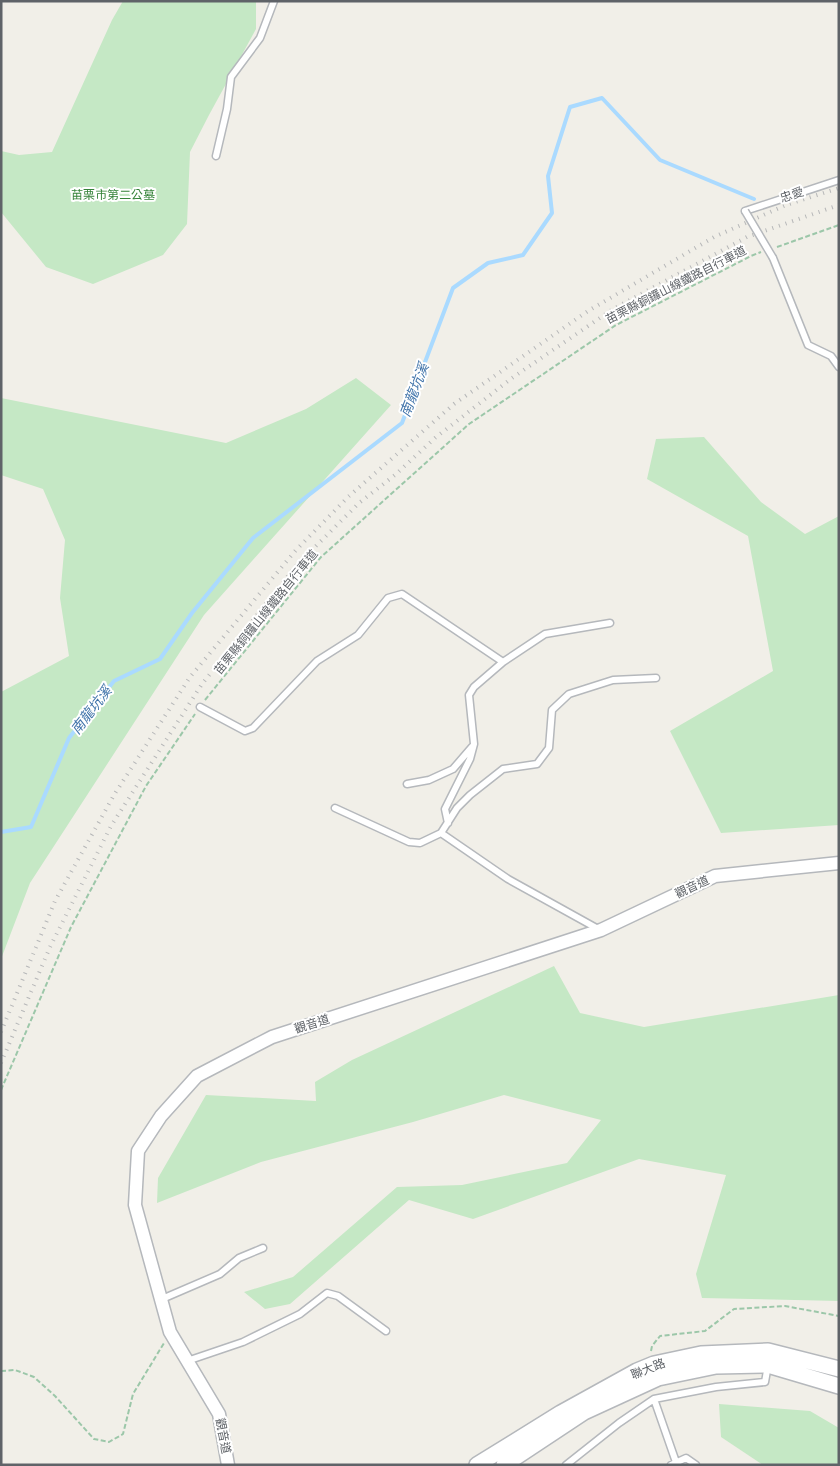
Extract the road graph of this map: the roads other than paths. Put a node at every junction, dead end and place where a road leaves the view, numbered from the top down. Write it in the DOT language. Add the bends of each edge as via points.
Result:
graph roads {
  1 [pos="274,1"];
  2 [pos="216,156"];
  3 [pos="839,180"];
  4 [pos="839,366"];
  5 [pos="610,623"];
  6 [pos="503,662"];
  7 [pos="656,678"];
  8 [pos="200,707"];
  9 [pos="474,744"];
  10 [pos="407,784"];
  11 [pos="335,808"];
  12 [pos="448,823"];
  13 [pos="441,833"];
  14 [pos="839,863"];
  15 [pos="601,930"];
  16 [pos="263,1248"];
  17 [pos="162,1299"];
  18 [pos="386,1331"];
  19 [pos="768,1358"];
  20 [pos="187,1361"];
  21 [pos="839,1369"];
  22 [pos="656,1371"];
  23 [pos="839,1386"];
  24 [pos="654,1399"];
  25 [pos="482,1464"];
  26 [pos="675,1464"];
  27 [pos="228,1465"];
  28 [pos="504,1465"];
  29 [pos="566,1465"];
  30 [pos="696,1465"];
  1 -- 2 [label="lane" via="260,38 231,77"];
  3 -- 4 [label="lane, 忠愛, bridge" via="745,210 773,258 808,345 831,356"];
  5 -- 6 [label="lane" via="545,634"];
  6 -- 8 [label="lane" via="402,594 388,598 358,636 317,661 252,728 245,731"];
  6 -- 9 [label="lane" via="469,695"];
  7 -- 12 [label="lane" via="613,680 569,694 552,710 549,748 537,764 503,769 470,795"];
  9 -- 10 [label="lane" via="453,769 429,780"];
  9 -- 12 [label="lane" via="445,809"];
  11 -- 13 [label="lane" via="409,842 420,843"];
  12 -- 13 [label="lane"];
  13 -- 15 [label="lane" via="508,879"];
  14 -- 15 [label="street, 觀音道" via="715,876"];
  15 -- 17 [label="street, 觀音道" via="272,1037 196,1076 161,1116 138,1151 136,1205"];
  16 -- 17 [label="lane" via="239,1258 220,1274"];
  17 -- 20 [label="street, 觀音道" via="170,1332"];
  18 -- 20 [label="lane" via="338,1296 327,1293 300,1314 251,1338"];
  19 -- 21 [label="street, 聯大路"];
  19 -- 22 [label="street, 聯大路"];
  19 -- 23 [label="street, 聯大路"];
  19 -- 24 [label="lane" via="765,1382"];
  20 -- 27 [label="street, 觀音道" via="219,1414"];
  22 -- 25 [label="street, 聯大路" via="637,1371 561,1413"];
  22 -- 28 [label="street, 聯大路" via="584,1412"];
  24 -- 26 [label="lane"];
  24 -- 29 [label="lane" via="619,1422"];
  26 -- 30 [label="lane" via="686,1458"];
}
